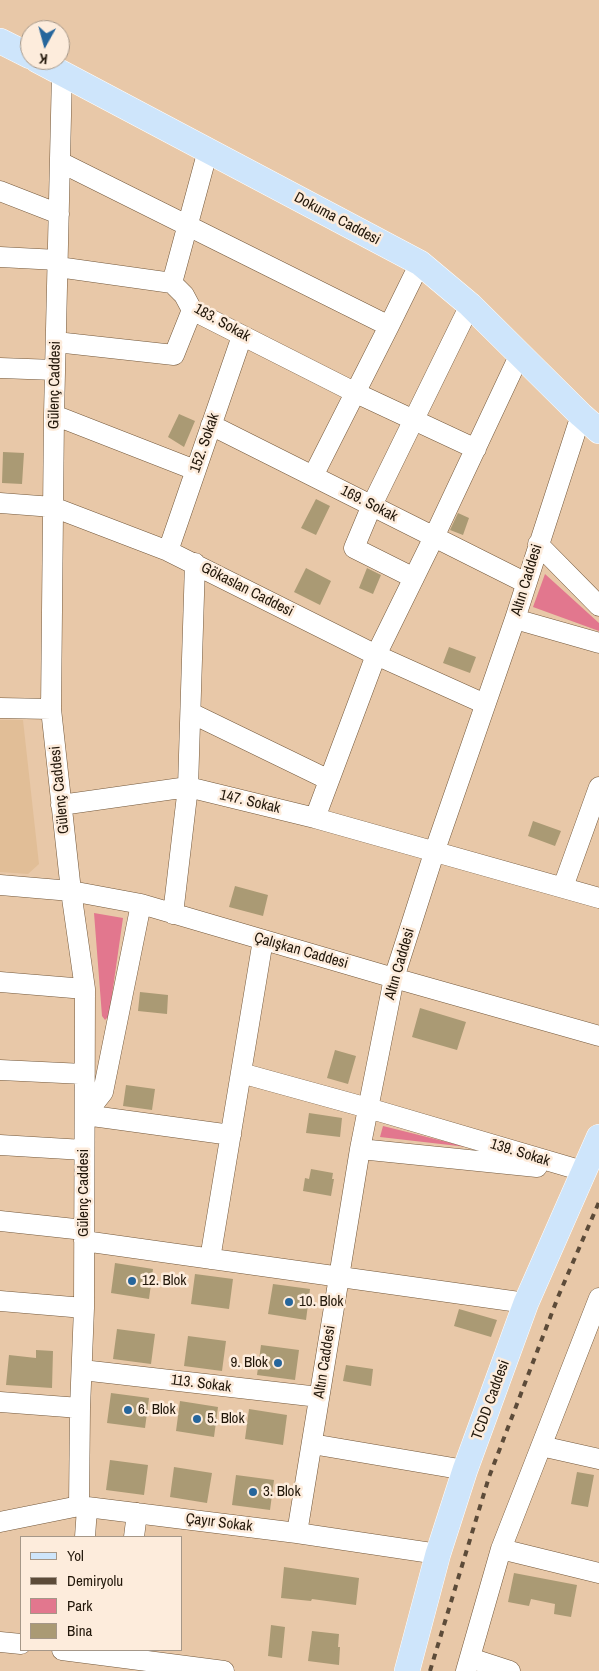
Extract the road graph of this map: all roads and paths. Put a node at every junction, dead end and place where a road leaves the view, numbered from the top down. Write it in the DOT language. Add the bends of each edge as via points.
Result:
graph roads {
  1 [pos="0,41"];
  2 [pos="20,51"];
  3 [pos="56,70"];
  4 [pos="62,73"];
  5 [pos="208,150"];
  6 [pos="60,162"];
  7 [pos="0,191"];
  8 [pos="59,214"];
  9 [pos="186,225"];
  10 [pos="0,257"];
  11 [pos="58,263"];
  12 [pos="420,263"];
  13 [pos="172,283"];
  14 [pos="470,305"];
  15 [pos="192,310"];
  16 [pos="389,326"];
  17 [pos="242,336"];
  18 [pos="56,342"];
  19 [pos="520,354"];
  20 [pos="0,368"];
  21 [pos="55,370"];
  22 [pos="356,393"];
  23 [pos="54,415"];
  24 [pos="414,420"];
  25 [pos="590,423"];
  26 [pos="211,425"];
  27 [pos="476,448"];
  28 [pos="196,470"];
  29 [pos="313,476"];
  30 [pos="0,503"];
  31 [pos="372,505"];
  32 [pos="53,507"];
  33 [pos="434,537"];
  34 [pos="538,544"];
  35 [pos="168,551"];
  36 [pos="195,564"];
  37 [pos="414,578"];
  38 [pos="526,583"];
  39 [pos="599,606"];
  40 [pos="515,619"];
  41 [pos="599,643"];
  42 [pos="376,655"];
  43 [pos="485,704"];
  44 [pos="0,708"];
  45 [pos="51,709"];
  46 [pos="191,713"];
  47 [pos="329,780"];
  48 [pos="188,787"];
  49 [pos="599,787"];
  50 [pos="61,806"];
  51 [pos="315,818"];
  52 [pos="435,850"];
  53 [pos="0,885"];
  54 [pos="563,887"];
  55 [pos="71,891"];
  56 [pos="599,898"];
  57 [pos="141,904"];
  58 [pos="173,914"];
  59 [pos="263,940"];
  60 [pos="394,978"];
  61 [pos="0,982"];
  62 [pos="85,989"];
  63 [pos="599,1036"];
  64 [pos="0,1070"];
  65 [pos="241,1073"];
  66 [pos="84,1074"];
  67 [pos="368,1108"];
  68 [pos="85,1115"];
  69 [pos="231,1136"];
  70 [pos="599,1137"];
  71 [pos="0,1145"];
  72 [pos="360,1149"];
  73 [pos="84,1150"];
  74 [pos="584,1172"];
  75 [pos="0,1221"];
  76 [pos="84,1235"];
  77 [pos="210,1259"];
  78 [pos="339,1277"];
  79 [pos="599,1298"];
  80 [pos="0,1301"];
  81 [pos="526,1303"];
  82 [pos="84,1308"];
  83 [pos="82,1370"];
  84 [pos="319,1398"];
  85 [pos="0,1402"];
  86 [pos="80,1408"];
  87 [pos="312,1444"];
  88 [pos="540,1446"];
  89 [pos="599,1459"];
  90 [pos="465,1470"];
  91 [pos="83,1507"];
  92 [pos="137,1513"];
  93 [pos="0,1522"];
  94 [pos="297,1533"];
  95 [pos="85,1536"];
  96 [pos="134,1536"];
  97 [pos="501,1549"];
  98 [pos="438,1554"];
  99 [pos="599,1573"];
  100 [pos="0,1642"];
  101 [pos="20,1644"];
  102 [pos="75,1651"];
  103 [pos="119,1659"];
  104 [pos="468,1664"];
  105 [pos="224,1671"];
  106 [pos="407,1671"];
  107 [pos="510,1671"];
  1 -- 2 [label="main road"];
  3 -- 4 [label="main road, Dokuma Caddesi"];
  4 -- 5 [label="main road, Dokuma Caddesi"];
  4 -- 6 [label="street, Gülenç Caddesi"];
  5 -- 9 [label="street"];
  5 -- 12 [label="main road, Dokuma Caddesi"];
  6 -- 8 [label="street, Gülenç Caddesi"];
  6 -- 9 [label="street"];
  7 -- 8 [label="street"];
  8 -- 11 [label="street, Gülenç Caddesi"];
  9 -- 13 [label="street"];
  9 -- 16 [label="street"];
  10 -- 11 [label="street"];
  11 -- 13 [label="street"];
  11 -- 18 [label="street, Gülenç Caddesi"];
  12 -- 14 [label="main road, Dokuma Caddesi"];
  12 -- 16 [label="street"];
  13 -- 15 [label="street, 183. Sokak"];
  14 -- 19 [label="main road, Dokuma Caddesi"];
  14 -- 24 [label="street"];
  15 -- 17 [label="street, 183. Sokak"];
  15 -- 18 [label="street" via="174,355"];
  16 -- 22 [label="street"];
  17 -- 22 [label="street, 183. Sokak"];
  17 -- 26 [label="street, 152. Sokak"];
  18 -- 21 [label="street, Gülenç Caddesi"];
  19 -- 25 [label="main road, Dokuma Caddesi"];
  19 -- 27 [label="street"];
  20 -- 21 [label="street"];
  21 -- 23 [label="street, Gülenç Caddesi"];
  22 -- 24 [label="street, 183. Sokak"];
  22 -- 29 [label="street"];
  23 -- 28 [label="street"];
  23 -- 32 [label="street, Gülenç Caddesi"];
  24 -- 27 [label="street, 183. Sokak"];
  24 -- 31 [label="street"];
  25 -- 34 [label="street, Altın Caddesi"];
  26 -- 28 [label="street, 152. Sokak"];
  26 -- 29 [label="street, 169. Sokak"];
  27 -- 33 [label="street"];
  28 -- 35 [label="street, 152. Sokak"];
  29 -- 31 [label="street, 169. Sokak"];
  30 -- 32 [label="street, Gökaslan Caddesi"];
  31 -- 33 [label="street, 169. Sokak"];
  31 -- 37 [label="street" via="354,548"];
  32 -- 35 [label="street, Gökaslan Caddesi"];
  32 -- 45 [label="street, Gülenç Caddesi"];
  33 -- 37 [label="street"];
  33 -- 38 [label="street, 169. Sokak"];
  34 -- 38 [label="street, Altın Caddesi"];
  34 -- 39 [label="street"];
  35 -- 36 [label="street, Gökaslan Caddesi"];
  36 -- 42 [label="street, Gökaslan Caddesi"];
  36 -- 46 [label="street"];
  37 -- 42 [label="street"];
  38 -- 40 [label="street, Altın Caddesi"];
  40 -- 41 [label="street"];
  40 -- 43 [label="street, Altın Caddesi"];
  42 -- 43 [label="street, Gökaslan Caddesi"];
  42 -- 47 [label="street"];
  43 -- 52 [label="street, Altın Caddesi"];
  44 -- 45 [label="street"];
  45 -- 50 [label="street, Gülenç Caddesi"];
  46 -- 47 [label="street"];
  46 -- 48 [label="street"];
  47 -- 51 [label="street"];
  48 -- 50 [label="street, 147. Sokak"];
  48 -- 51 [label="street, 147. Sokak"];
  48 -- 58 [label="street"];
  49 -- 54 [label="street"];
  50 -- 55 [label="street, Gülenç Caddesi"];
  51 -- 52 [label="street, 147. Sokak"];
  52 -- 54 [label="street, 147. Sokak"];
  52 -- 60 [label="street, Altın Caddesi"];
  53 -- 55 [label="street, Çalışkan Caddesi"];
  54 -- 56 [label="street, 147. Sokak"];
  55 -- 57 [label="street, Çalışkan Caddesi"];
  55 -- 62 [label="street, Gülenç Caddesi"];
  57 -- 58 [label="street, Çalışkan Caddesi"];
  57 -- 68 [label="street" via="103,1092"];
  58 -- 59 [label="street, Çalışkan Caddesi"];
  59 -- 60 [label="street, Çalışkan Caddesi"];
  59 -- 65 [label="street"];
  60 -- 63 [label="street, Çalışkan Caddesi"];
  60 -- 67 [label="street, Altın Caddesi"];
  61 -- 62 [label="street"];
  62 -- 66 [label="street, Gülenç Caddesi"];
  64 -- 66 [label="street"];
  65 -- 67 [label="street, 139. Sokak"];
  65 -- 69 [label="street"];
  66 -- 68 [label="street, Gülenç Caddesi"];
  67 -- 72 [label="street, Altın Caddesi"];
  67 -- 74 [label="street, 139. Sokak"];
  68 -- 69 [label="street"];
  68 -- 73 [label="street, Gülenç Caddesi"];
  69 -- 77 [label="street"];
  70 -- 74 [label="main road, TCDD Caddesi"];
  71 -- 73 [label="street"];
  72 -- 74 [label="street, 139. Sokak"];
  72 -- 78 [label="street, Altın Caddesi"];
  73 -- 76 [label="street, Gülenç Caddesi"];
  74 -- 81 [label="main road, TCDD Caddesi"];
  75 -- 76 [label="street"];
  76 -- 77 [label="street"];
  76 -- 82 [label="street, Gülenç Caddesi"];
  77 -- 78 [label="street"];
  78 -- 81 [label="street"];
  78 -- 84 [label="street, Altın Caddesi"];
  79 -- 88 [label="street"];
  80 -- 82 [label="street"];
  81 -- 90 [label="main road, TCDD Caddesi"];
  82 -- 83 [label="street, Gülenç Caddesi"];
  83 -- 84 [label="street, 113. Sokak"];
  83 -- 86 [label="street, Gülenç Caddesi"];
  84 -- 87 [label="street, Altın Caddesi"];
  85 -- 86 [label="street"];
  86 -- 91 [label="street, Gülenç Caddesi"];
  87 -- 90 [label="street"];
  87 -- 94 [label="street, Altın Caddesi"];
  88 -- 89 [label="street"];
  88 -- 97 [label="street"];
  90 -- 98 [label="main road, TCDD Caddesi"];
  91 -- 92 [label="street, Çayır Sokak"];
  91 -- 93 [label="street, Çayır Sokak"];
  91 -- 95 [label="street, Gülenç Caddesi"];
  92 -- 94 [label="street, Çayır Sokak"];
  92 -- 96 [label="street"];
  94 -- 98 [label="street, Çayır Sokak"];
  97 -- 99 [label="street"];
  97 -- 104 [label="street"];
  98 -- 106 [label="main road, TCDD Caddesi"];
  100 -- 101 [label="street"];
  102 -- 103 [label="street"];
  103 -- 105 [label="street"];
  104 -- 107 [label="street"];
}
